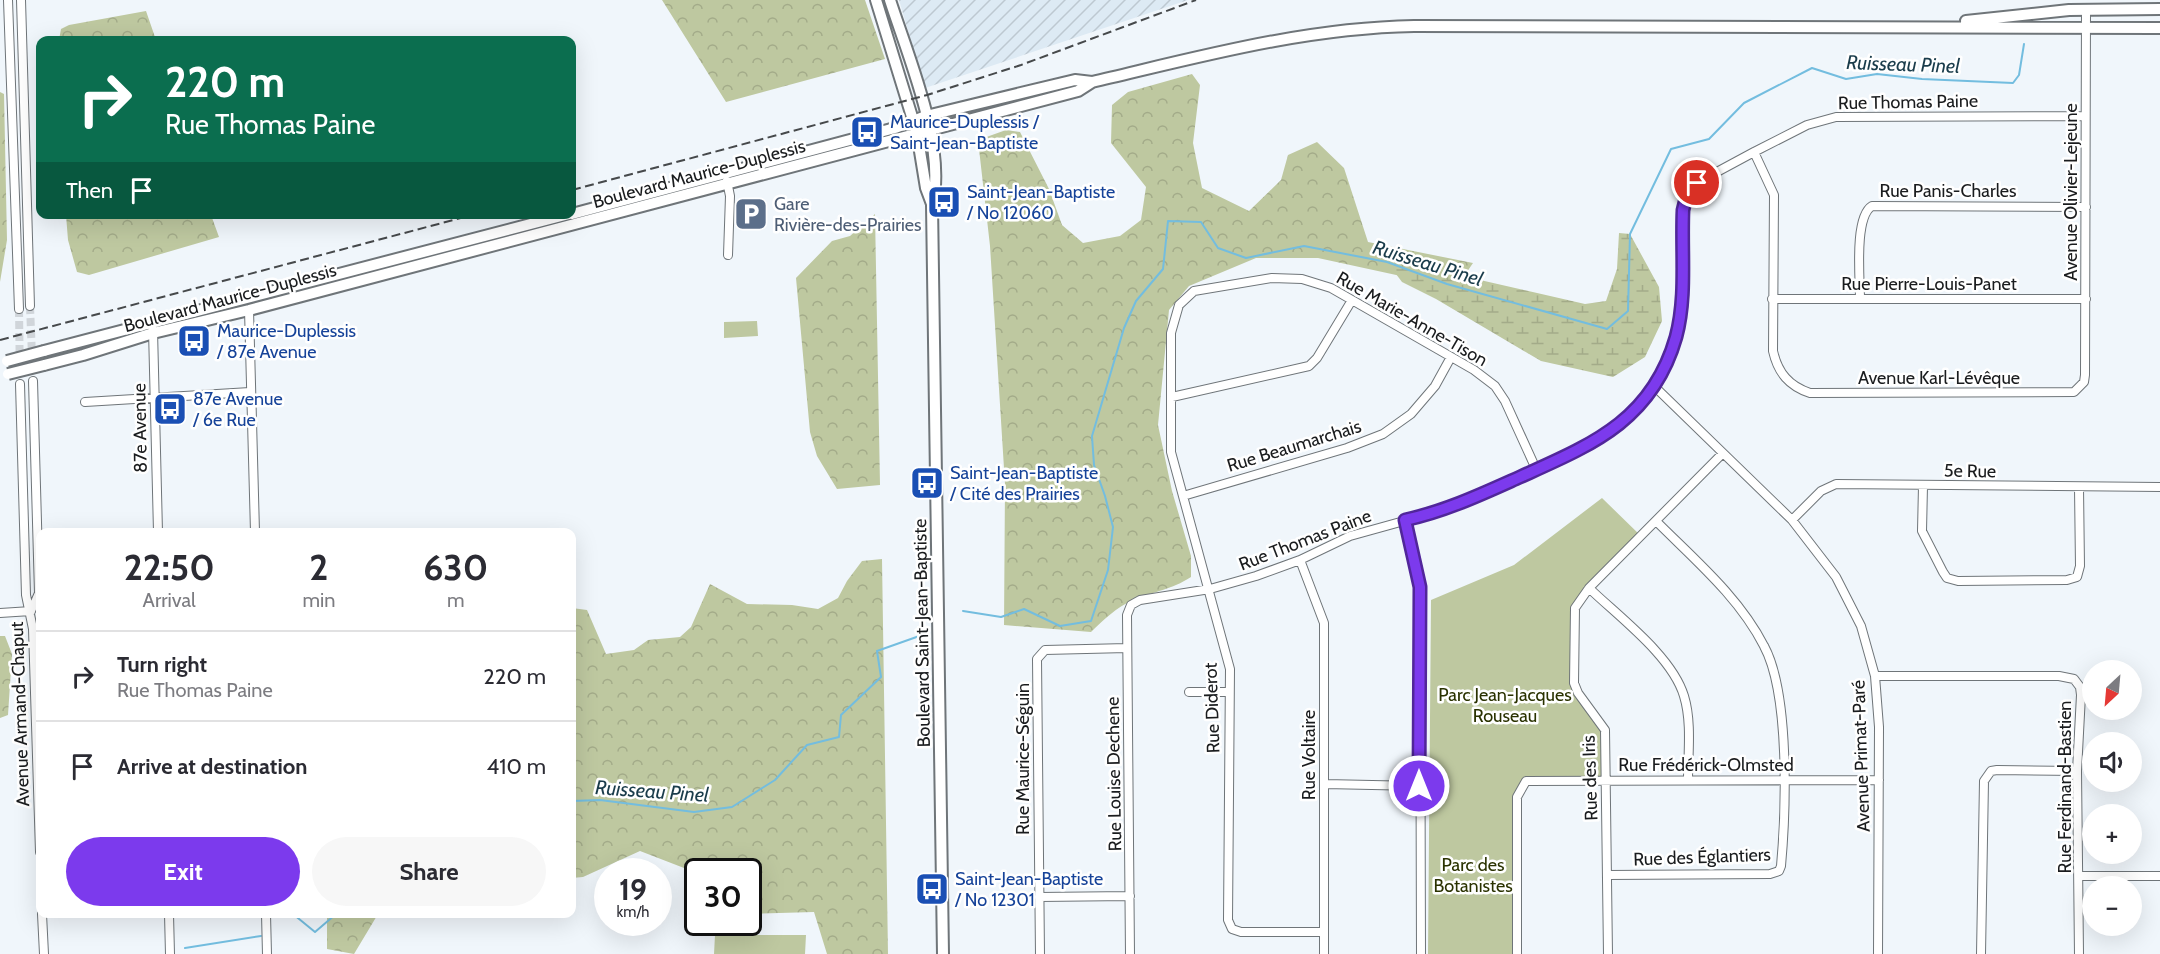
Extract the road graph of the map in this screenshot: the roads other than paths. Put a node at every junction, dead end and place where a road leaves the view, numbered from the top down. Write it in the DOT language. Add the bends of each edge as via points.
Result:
graph roads {
  1 [pos="8,0"];
  2 [pos="21,0"];
  3 [pos="876,0"];
  4 [pos="890,0"];
  5 [pos="2160,9"];
  6 [pos="2086,10"];
  7 [pos="1915,27"];
  8 [pos="2086,28"];
  9 [pos="2160,28"];
  10 [pos="1092,82"];
  11 [pos="926,116"];
  12 [pos="2085,116"];
  13 [pos="912,121"];
  14 [pos="928,129"];
  15 [pos="916,133"];
  16 [pos="1754,152"];
  17 [pos="726,178"];
  18 [pos="932,205"];
  19 [pos="2086,207"];
  20 [pos="576,213"];
  21 [pos="552,219"];
  22 [pos="728,255"];
  23 [pos="1186,297"];
  24 [pos="1772,299"];
  25 [pos="1860,299"];
  26 [pos="2086,299"];
  27 [pos="1352,300"];
  28 [pos="30,306"];
  29 [pos="19,309"];
  30 [pos="249,310"];
  31 [pos="153,328"];
  32 [pos="1451,357"];
  33 [pos="4,362"];
  34 [pos="4,375"];
  35 [pos="2085,375"];
  36 [pos="33,381"];
  37 [pos="20,384"];
  38 [pos="1654,386"];
  39 [pos="250,392"];
  40 [pos="1172,397"];
  41 [pos="154,399"];
  42 [pos="85,402"];
  43 [pos="1722,454"];
  44 [pos="1536,469"];
  45 [pos="1923,486"];
  46 [pos="2160,487"];
  47 [pos="2079,488"];
  48 [pos="1183,496"];
  49 [pos="1405,520"];
  50 [pos="1792,520"];
  51 [pos="1657,522"];
  52 [pos="37,528"];
  53 [pos="158,528"];
  54 [pos="255,528"];
  55 [pos="1300,560"];
  56 [pos="1589,588"];
  57 [pos="1210,589"];
  58 [pos="36,600"];
  59 [pos="1140,600"];
  60 [pos="31,611"];
  61 [pos="0,613"];
  62 [pos="1127,648"];
  63 [pos="1875,676"];
  64 [pos="1189,692"];
  65 [pos="1229,692"];
  66 [pos="36,745"];
  67 [pos="2078,771"];
  68 [pos="1607,780"];
  69 [pos="1688,780"];
  70 [pos="1783,780"];
  71 [pos="1879,780"];
  72 [pos="1324,784"];
  73 [pos="1419,786"];
  74 [pos="1607,874"];
  75 [pos="2079,876"];
  76 [pos="2160,876"];
  77 [pos="1130,896"];
  78 [pos="1039,897"];
  79 [pos="42,918"];
  80 [pos="169,918"];
  81 [pos="266,918"];
  82 [pos="1323,932"];
  83 [pos="44,954"];
  84 [pos="170,954"];
  85 [pos="267,954"];
  86 [pos="942,954"];
  87 [pos="1040,954"];
  88 [pos="1130,954"];
  89 [pos="1324,954"];
  90 [pos="1421,954"];
  91 [pos="1517,954"];
  92 [pos="1608,954"];
  93 [pos="1878,954"];
  94 [pos="1982,954"];
  95 [pos="2079,954"];
  1 -- 29 [label="street"];
  2 -- 28 [label="street"];
  3 -- 13 [label="street, Boulevard Saint-Jean-Baptiste"];
  4 -- 11 [label="street, Boulevard Saint-Jean-Baptiste"];
  5 -- 6 [label="street, Boulevard Maurice-Duplessis"];
  6 -- 7 [label="street, Boulevard Maurice-Duplessis"];
  6 -- 8 [label="street, Avenue Olivier-Lejeune"];
  7 -- 8 [label="street, Boulevard Maurice-Duplessis"];
  7 -- 10 [label="street, Boulevard Maurice-Duplessis" via="1351,29 1255,43"];
  8 -- 9 [label="street, Boulevard Maurice-Duplessis"];
  8 -- 12 [label="street, Avenue Olivier-Lejeune"];
  10 -- 11 [label="street, Boulevard Maurice-Duplessis" via="1075,80"];
  10 -- 14 [label="street, Boulevard Maurice-Duplessis" via="1078,91"];
  11 -- 13 [label="street, Boulevard Maurice-Duplessis"];
  11 -- 14 [label="street, Boulevard Saint-Jean-Baptiste"];
  12 -- 16 [label="street, Rue Thomas Paine" via="1836,117 1807,125"];
  12 -- 19 [label="street, Avenue Olivier-Lejeune"];
  13 -- 15 [label="street, Boulevard Saint-Jean-Baptiste"];
  13 -- 17 [label="street, Boulevard Maurice-Duplessis"];
  14 -- 15 [label="street, Boulevard Maurice-Duplessis"];
  14 -- 18 [label="street, Boulevard Saint-Jean-Baptiste" via="937,185"];
  15 -- 17 [label="street, Boulevard Maurice-Duplessis"];
  15 -- 18 [label="street, Boulevard Saint-Jean-Baptiste"];
  16 -- 24 [label="street" via="1773,195"];
  16 -- 38 [label="street, Rue Thomas Paine" via="1702,180 1686,198 1680,315 1671,352"];
  17 -- 20 [label="street, Boulevard Maurice-Duplessis"];
  17 -- 22 [label="street" via="730,196"];
  17 -- 30 [label="street, Boulevard Maurice-Duplessis"];
  18 -- 86 [label="street, Boulevard Saint-Jean-Baptiste"];
  19 -- 25 [label="street, Rue Panis-Charles" via="1872,206 1866,209 1861,222"];
  19 -- 26 [label="street, Avenue Olivier-Lejeune"];
  21 -- 31 [label="street, Boulevard Maurice-Duplessis"];
  23 -- 27 [label="street, Rue Marie-Anne-Tison" via="1203,288 1272,278 1302,279"];
  23 -- 40 [label="street, Rue Diderot" via="1175,314 1171,333"];
  24 -- 25 [label="street, Rue Pierre-Louis-Panet"];
  24 -- 35 [label="street, Avenue Karl-Lévêque" via="1773,351 1785,379 1810,393 2067,394 2080,388"];
  25 -- 26 [label="street, Rue Pierre-Louis-Panet"];
  26 -- 35 [label="street, Avenue Olivier-Lejeune"];
  27 -- 32 [label="street, Rue Marie-Anne-Tison"];
  27 -- 40 [label="street" via="1309,366"];
  30 -- 31 [label="street, Boulevard Maurice-Duplessis"];
  30 -- 39 [label="street"];
  31 -- 33 [label="street, Boulevard Maurice-Duplessis, bridge"];
  31 -- 34 [label="street, Boulevard Maurice-Duplessis, bridge" via="83,356"];
  31 -- 41 [label="street, 87e Avenue"];
  32 -- 44 [label="street, Rue Marie-Anne-Tison" via="1495,386"];
  32 -- 48 [label="street, Rue Beaumarchais" via="1435,386 1411,414 1383,434"];
  36 -- 52 [label="street, Avenue Armand-Chaput"];
  37 -- 60 [label="street, Avenue Armand-Chaput" via="26,589"];
  38 -- 43 [label="street, Avenue Primat-Paré"];
  38 -- 44 [label="street, Rue Thomas Paine" via="1612,430 1576,452"];
  39 -- 41 [label="street"];
  39 -- 54 [label="street"];
  40 -- 48 [label="street, Rue Diderot" via="1171,452"];
  41 -- 42 [label="street"];
  41 -- 53 [label="street, 87e Avenue"];
  43 -- 50 [label="street, Avenue Primat-Paré"];
  43 -- 51 [label="street, Rue des Iris"];
  44 -- 49 [label="street, Rue Thomas Paine" via="1451,507"];
  45 -- 47 [label="street, 5e Rue"];
  45 -- 47 [label="street" via="1922,531 1947,578 1958,581 2077,577"];
  45 -- 50 [label="street, 5e Rue" via="1831,485"];
  46 -- 47 [label="street, 5e Rue"];
  48 -- 57 [label="street, Rue Diderot"];
  49 -- 55 [label="street, Rue Thomas Paine" via="1350,536"];
  49 -- 73 [label="street" via="1420,587"];
  50 -- 63 [label="street, Avenue Primat-Paré" via="1845,592 1861,627"];
  51 -- 56 [label="street, Rue des Iris"];
  51 -- 70 [label="street, Rue des Églantiers" via="1731,598 1766,648 1783,722"];
  55 -- 57 [label="street, Rue Thomas Paine"];
  55 -- 72 [label="street, Rue Voltaire" via="1324,623"];
  56 -- 68 [label="street, Rue des Iris" via="1575,608 1574,683 1605,730"];
  56 -- 69 [label="street" via="1655,651 1677,680 1688,713"];
  57 -- 59 [label="street, Rue Thomas Paine"];
  57 -- 65 [label="street, Rue Diderot" via="1230,669"];
  58 -- 60 [label="street, Avenue Armand-Chaput"];
  59 -- 62 [label="street, Rue Louise Dechene" via="1131,605 1127,615"];
  60 -- 61 [label="street"];
  60 -- 66 [label="street, Avenue Armand-Chaput"];
  62 -- 77 [label="street, Rue Louise Dechene"];
  62 -- 78 [label="street, Rue Maurice-Séguin" via="1045,650 1037,659"];
  63 -- 67 [label="street, Rue Ferdinand-Bastien" via="2071,677 2078,682 2081,695"];
  63 -- 71 [label="street, Avenue Primat-Paré"];
  64 -- 65 [label="street"];
  65 -- 82 [label="street, Rue Diderot" via="1230,925 1241,932"];
  67 -- 75 [label="street, Rue Ferdinand-Bastien"];
  67 -- 94 [label="street" via="1997,770 1991,771 1984,781"];
  68 -- 69 [label="street, Rue Frédérick-Olmsted"];
  68 -- 74 [label="street, Rue des Iris"];
  68 -- 91 [label="street, Rue Frédérick-Olmsted" via="1526,781 1517,797"];
  69 -- 70 [label="street, Rue Frédérick-Olmsted"];
  70 -- 71 [label="street, Rue Frédérick-Olmsted"];
  70 -- 74 [label="street, Rue des Églantiers" via="1781,866 1775,873"];
  71 -- 93 [label="street, Avenue Primat-Paré"];
  72 -- 73 [label="street"];
  72 -- 82 [label="street, Rue Voltaire"];
  73 -- 90 [label="street"];
  74 -- 92 [label="street, Rue des Iris"];
  75 -- 76 [label="street"];
  75 -- 95 [label="street, Rue Ferdinand-Bastien"];
  77 -- 78 [label="street"];
  77 -- 88 [label="street, Rue Louise Dechene"];
  78 -- 87 [label="street, Rue Maurice-Séguin"];
  79 -- 83 [label="street"];
  80 -- 84 [label="street"];
  81 -- 85 [label="street"];
  82 -- 89 [label="street, Rue Voltaire"];
}
